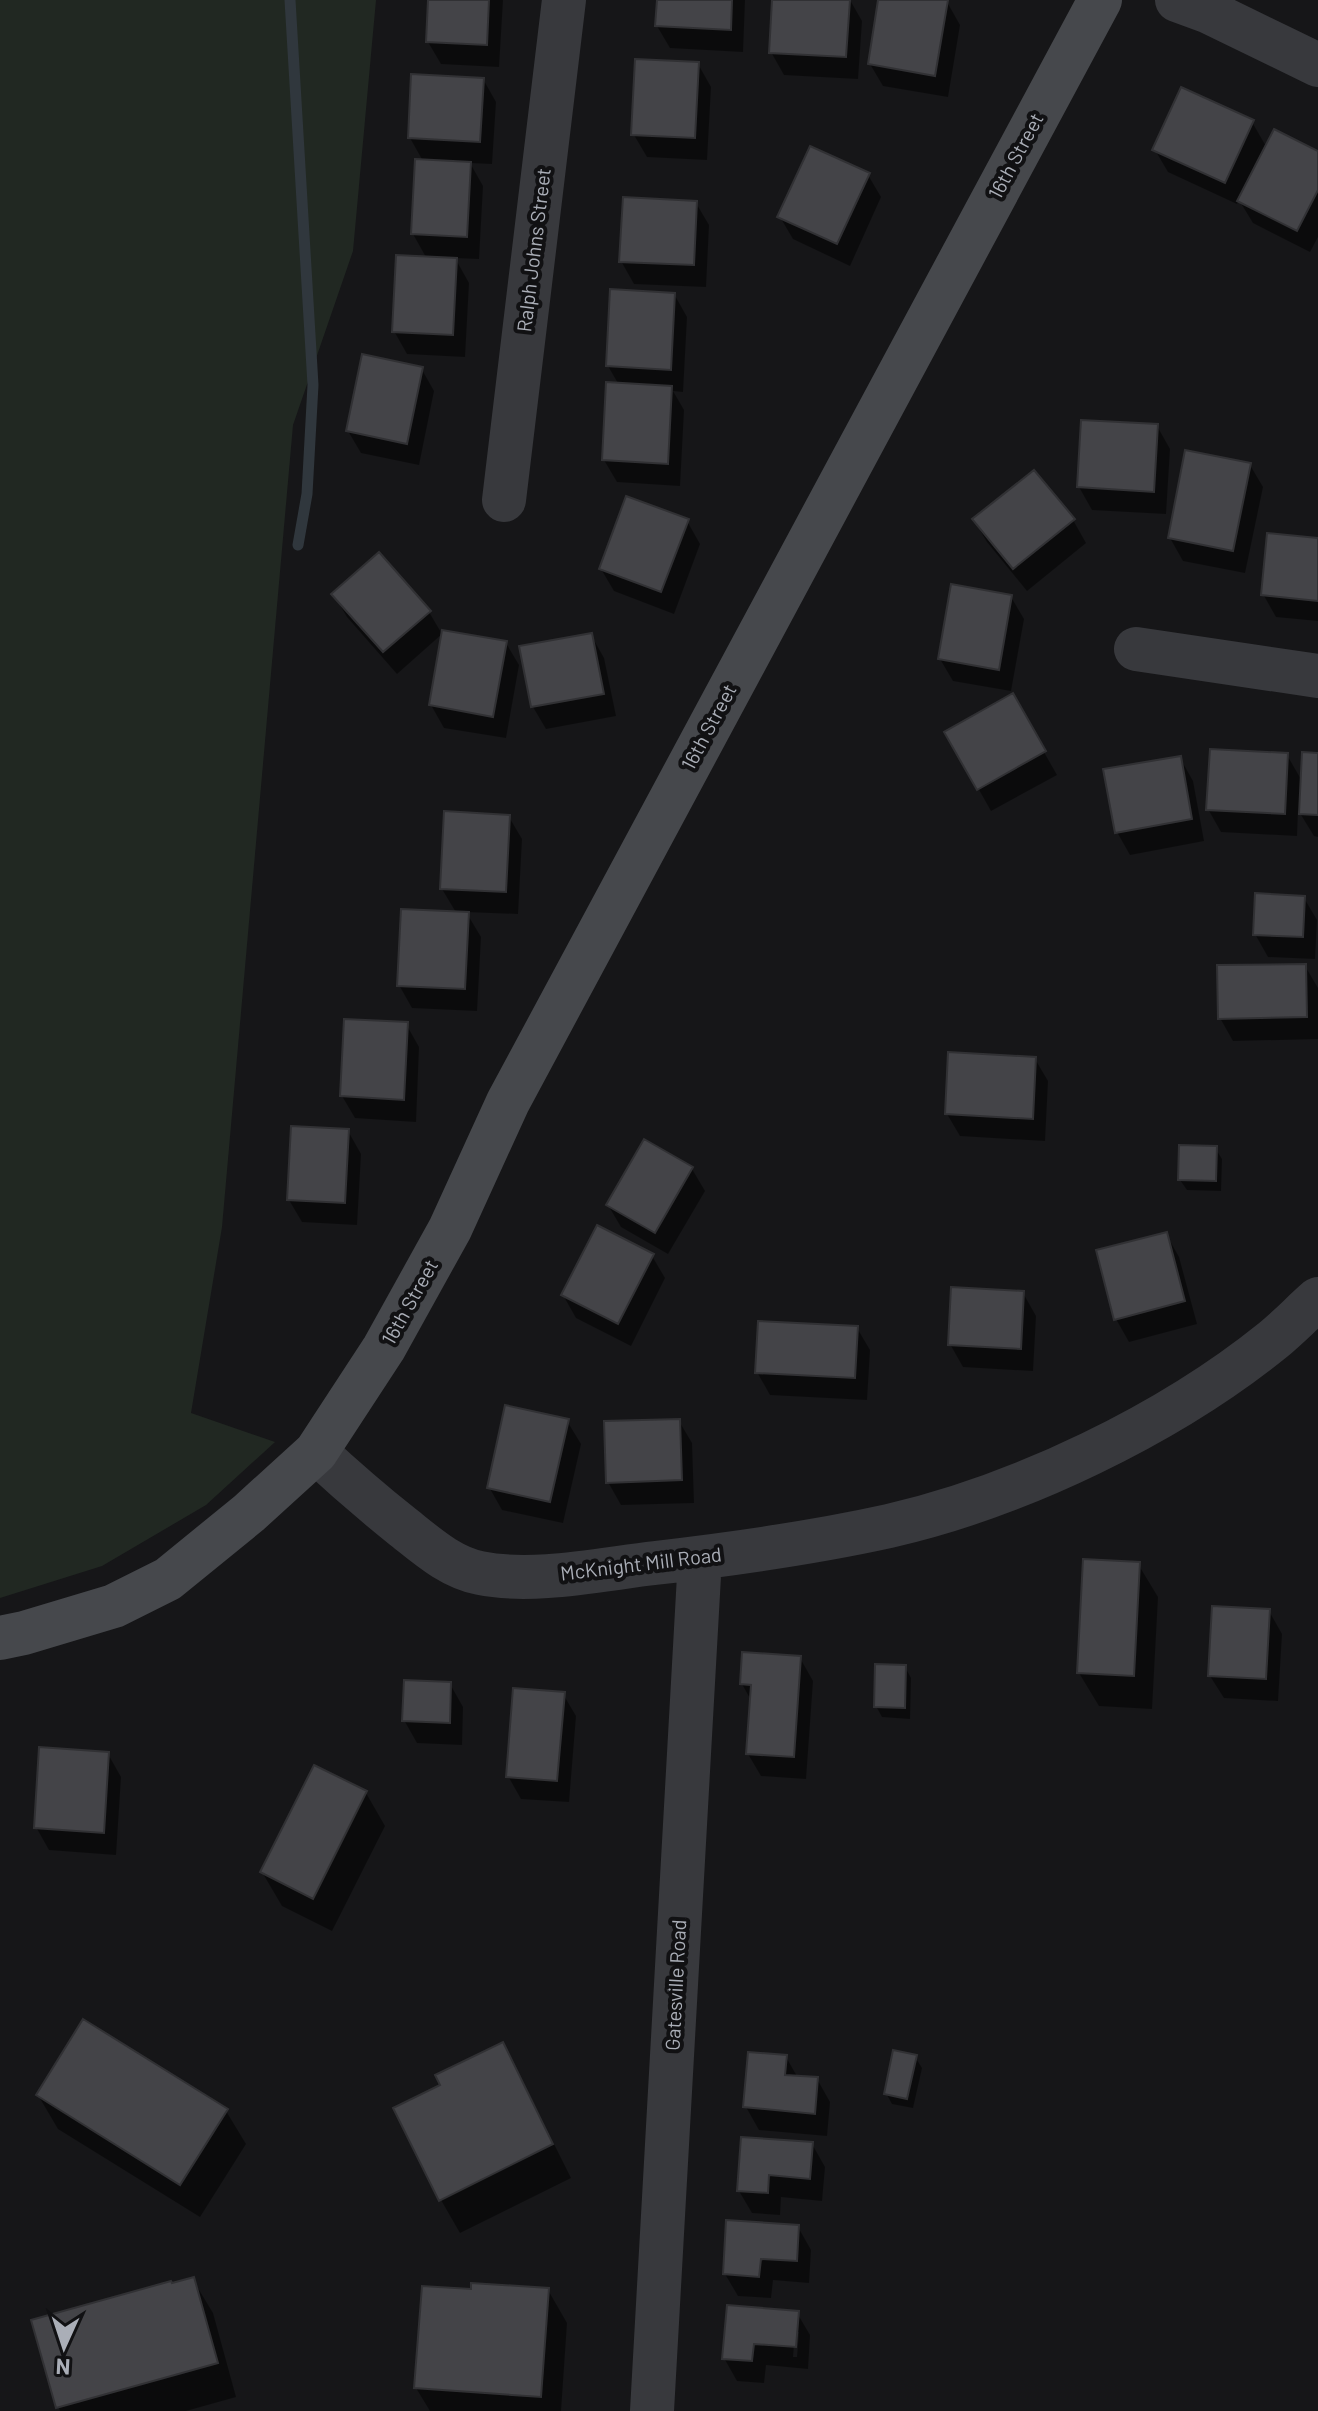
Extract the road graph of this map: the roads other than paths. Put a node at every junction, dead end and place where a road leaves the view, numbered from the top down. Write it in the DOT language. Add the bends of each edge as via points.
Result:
graph roads {
  1 [pos="564,0"];
  2 [pos="1100,0"];
  3 [pos="1177,0"];
  4 [pos="1318,65"];
  5 [pos="504,500"];
  6 [pos="1136,649"];
  7 [pos="1318,676"];
  8 [pos="1318,1299"];
  9 [pos="316,1452"];
  10 [pos="700,1558"];
  11 [pos="0,1638"];
  12 [pos="652,2411"];
  1 -- 5 [label="street, Ralph Johns Street"];
  2 -- 9 [label="street, 16th Street" via="508,1102 450,1229 384,1348"];
  3 -- 4 [label="street"];
  6 -- 7 [label="street"];
  8 -- 10 [label="street, McKnight Mill Road" via="1274,1340 1187,1401 1022,1484 890,1526"];
  9 -- 10 [label="street, McKnight Mill Road" via="441,1557 478,1573 514,1578"];
  9 -- 11 [label="street" via="168,1579 114,1606"];
  10 -- 12 [label="street, Gatesville Road"];
}
